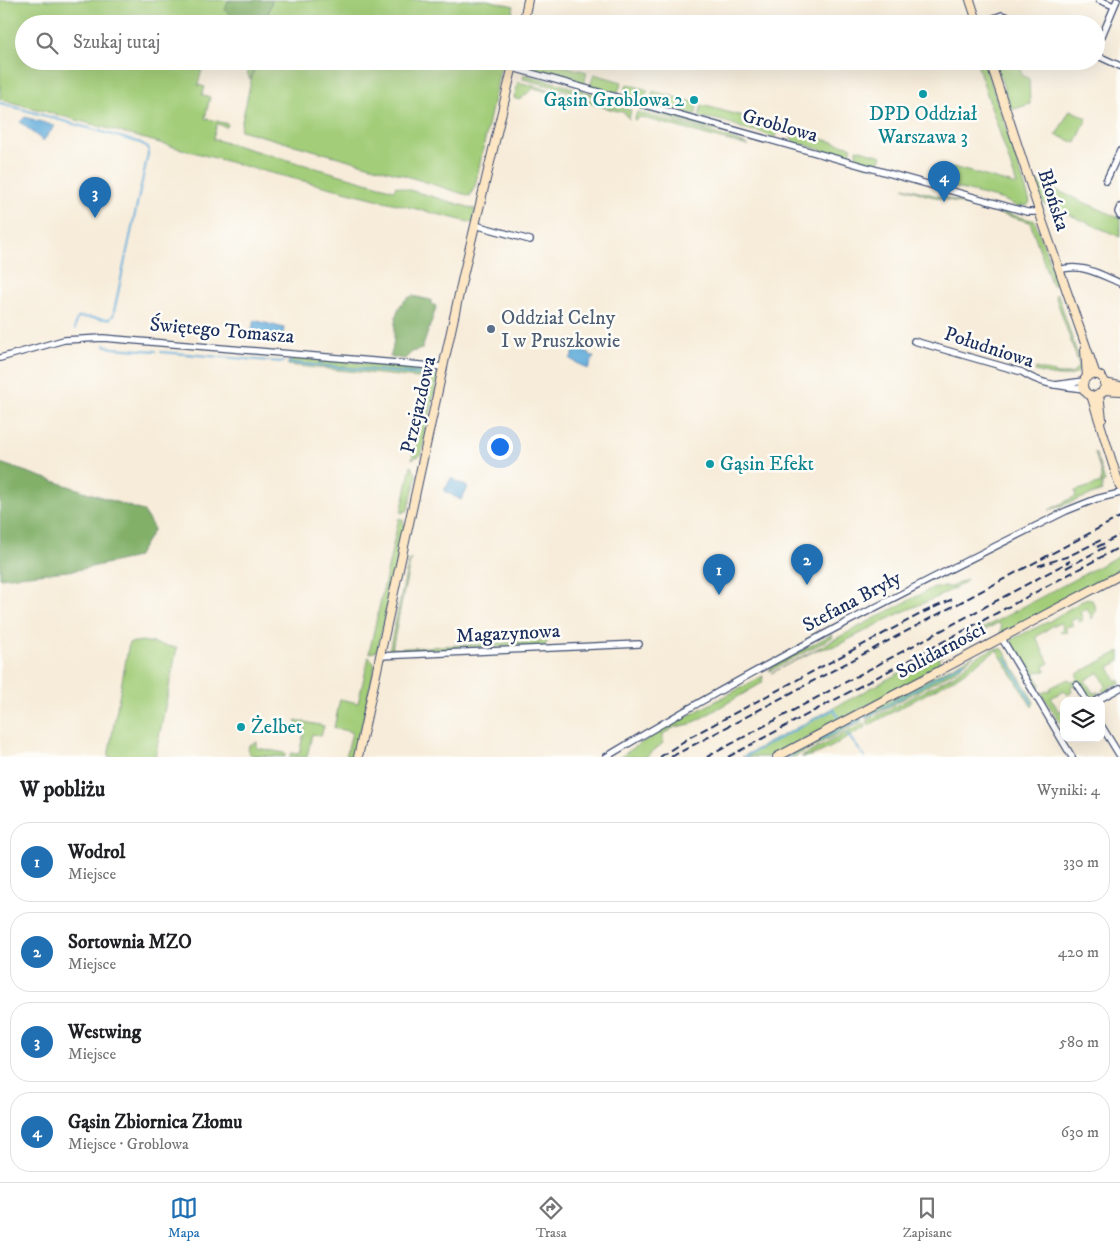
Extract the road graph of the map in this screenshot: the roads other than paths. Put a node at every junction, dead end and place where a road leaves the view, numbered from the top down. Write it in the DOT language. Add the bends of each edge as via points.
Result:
graph roads {
  1 [pos="528,0"];
  2 [pos="970,0"];
  3 [pos="1099,0"];
  4 [pos="1117,0"];
  5 [pos="1114,6"];
  6 [pos="525,15"];
  7 [pos="975,15"];
  8 [pos="1105,28"];
  9 [pos="1105,59"];
  10 [pos="1120,66"];
  11 [pos="512,70"];
  12 [pos="534,70"];
  13 [pos="993,70"];
  14 [pos="1120,151"];
  15 [pos="1106,181"];
  16 [pos="1120,207"];
  17 [pos="1039,212"];
  18 [pos="1120,216"];
  19 [pos="475,225"];
  20 [pos="530,240"];
  21 [pos="1058,270"];
  22 [pos="1120,283"];
  23 [pos="914,341"];
  24 [pos="1086,349"];
  25 [pos="0,358"];
  26 [pos="444,367"];
  27 [pos="1096,375"];
  28 [pos="1085,382"];
  29 [pos="1120,386"];
  30 [pos="1099,391"];
  31 [pos="1120,391"];
  32 [pos="1120,487"];
  33 [pos="1120,493"];
  34 [pos="1120,575"];
  35 [pos="1001,638"];
  36 [pos="639,644"];
  37 [pos="380,656"];
  38 [pos="1077,685"];
  39 [pos="1116,688"];
  40 [pos="1084,697"];
  41 [pos="1102,697"];
  42 [pos="1105,732"];
  43 [pos="1120,756"];
  44 [pos="358,757"];
  45 [pos="606,757"];
  46 [pos="777,757"];
  47 [pos="1072,757"];
  1 -- 6 [label="street"];
  2 -- 7 [label="street"];
  3 -- 5 [label="street"];
  4 -- 5 [label="street"];
  5 -- 8 [label="street"];
  9 -- 10 [label="street"];
  11 -- 19 [label="street, Przejazdowa"];
  12 -- 17 [label="street, Groblowa" via="1017,210"];
  13 -- 17 [label="street, Błońska"];
  14 -- 15 [label="street"];
  16 -- 18 [label="street"];
  17 -- 21 [label="street, Błońska"];
  19 -- 20 [label="street"];
  19 -- 26 [label="street, Przejazdowa"];
  21 -- 22 [label="street" via="1081,267"];
  21 -- 24 [label="street, Błońska"];
  23 -- 28 [label="street, Południowa" via="1022,372 1032,379 1055,385"];
  24 -- 27 [label="street, Błońska"];
  24 -- 28 [label="street, Błońska"];
  25 -- 26 [label="street, Świętego Tomasza" via="64,340 103,338"];
  26 -- 37 [label="street, Przejazdowa"];
  27 -- 28 [label="street"];
  27 -- 30 [label="street" via="1101,377"];
  28 -- 30 [label="street"];
  29 -- 30 [label="street"];
  30 -- 31 [label="street"];
  30 -- 32 [label="street" via="1101,426"];
  33 -- 45 [label="street, Stefana Bryły" via="1066,510 882,604"];
  34 -- 35 [label="street, Solidarności"];
  35 -- 46 [label="street, Solidarności"];
  35 -- 47 [label="street"];
  36 -- 37 [label="street, Magazynowa"];
  37 -- 44 [label="street, Przejazdowa"];
  38 -- 40 [label="street"];
  39 -- 41 [label="street"];
  42 -- 43 [label="street"];
}
